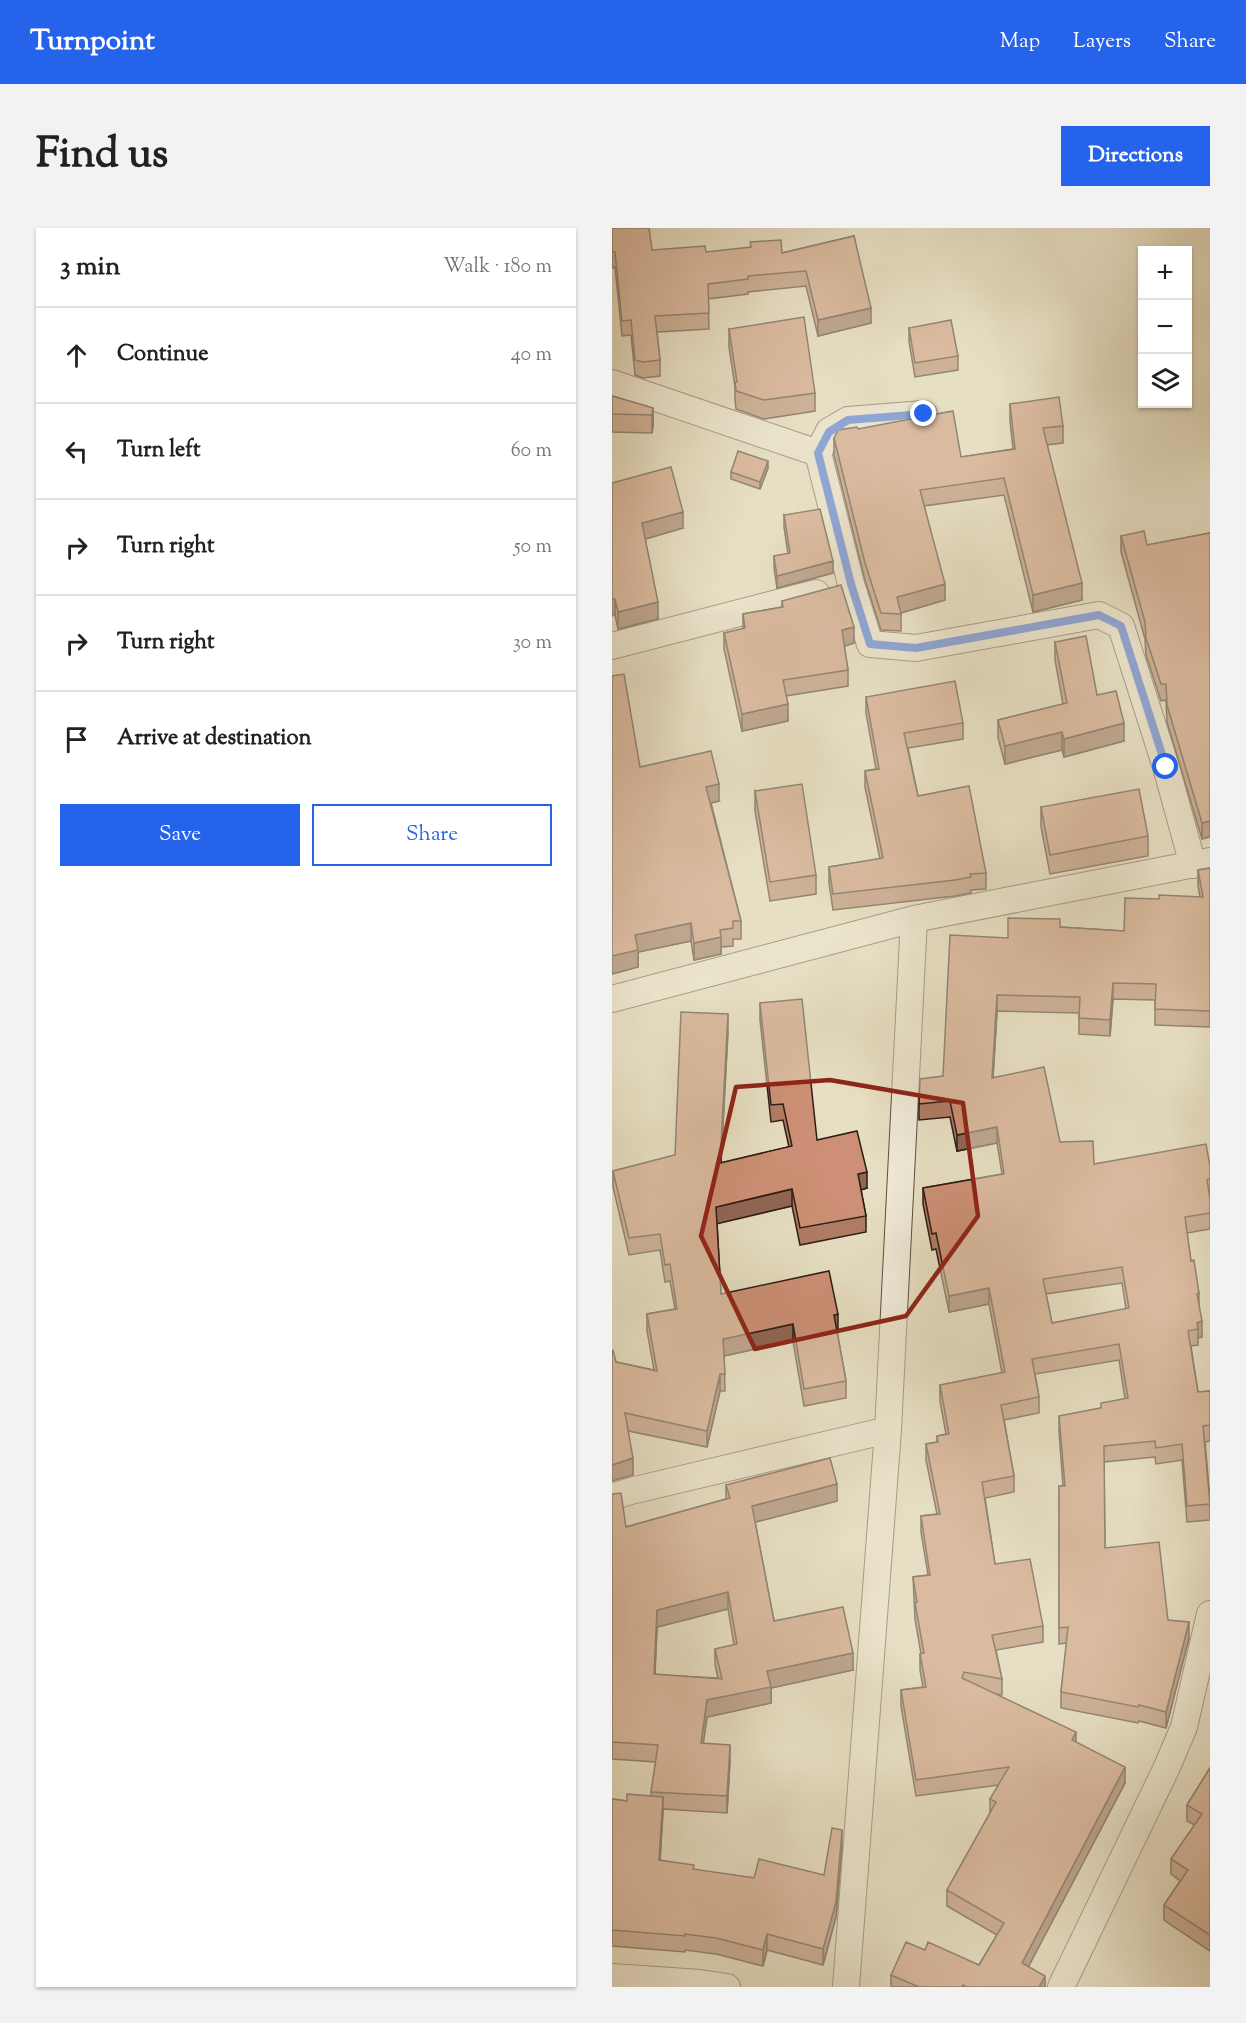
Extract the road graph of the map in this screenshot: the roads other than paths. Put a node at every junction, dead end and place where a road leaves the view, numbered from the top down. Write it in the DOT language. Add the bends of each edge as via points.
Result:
graph roads {
  1 [pos="612,382"];
  2 [pos="924,414"];
  3 [pos="818,453"];
  4 [pos="851,584"];
  5 [pos="612,646"];
  6 [pos="1202,863"];
  7 [pos="914,919"];
  8 [pos="612,999"];
  9 [pos="888,1430"];
  10 [pos="612,1497"];
  11 [pos="1210,1614"];
  12 [pos="612,1977"];
  13 [pos="727,1987"];
  14 [pos="846,1987"];
  15 [pos="1061,1987"];
  1 -- 3 [label="street"];
  2 -- 3 [label="street" via="848,420 829,432"];
  3 -- 4 [label="street"];
  4 -- 5 [label="street"];
  4 -- 6 [label="street" via="870,644 916,648 1099,615 1121,626 1166,767"];
  6 -- 7 [label="street"];
  7 -- 8 [label="street"];
  7 -- 9 [label="street"];
  9 -- 10 [label="street"];
  9 -- 14 [label="street"];
  11 -- 15 [label="street" via="1184,1727"];
  12 -- 13 [label="street"];
}
